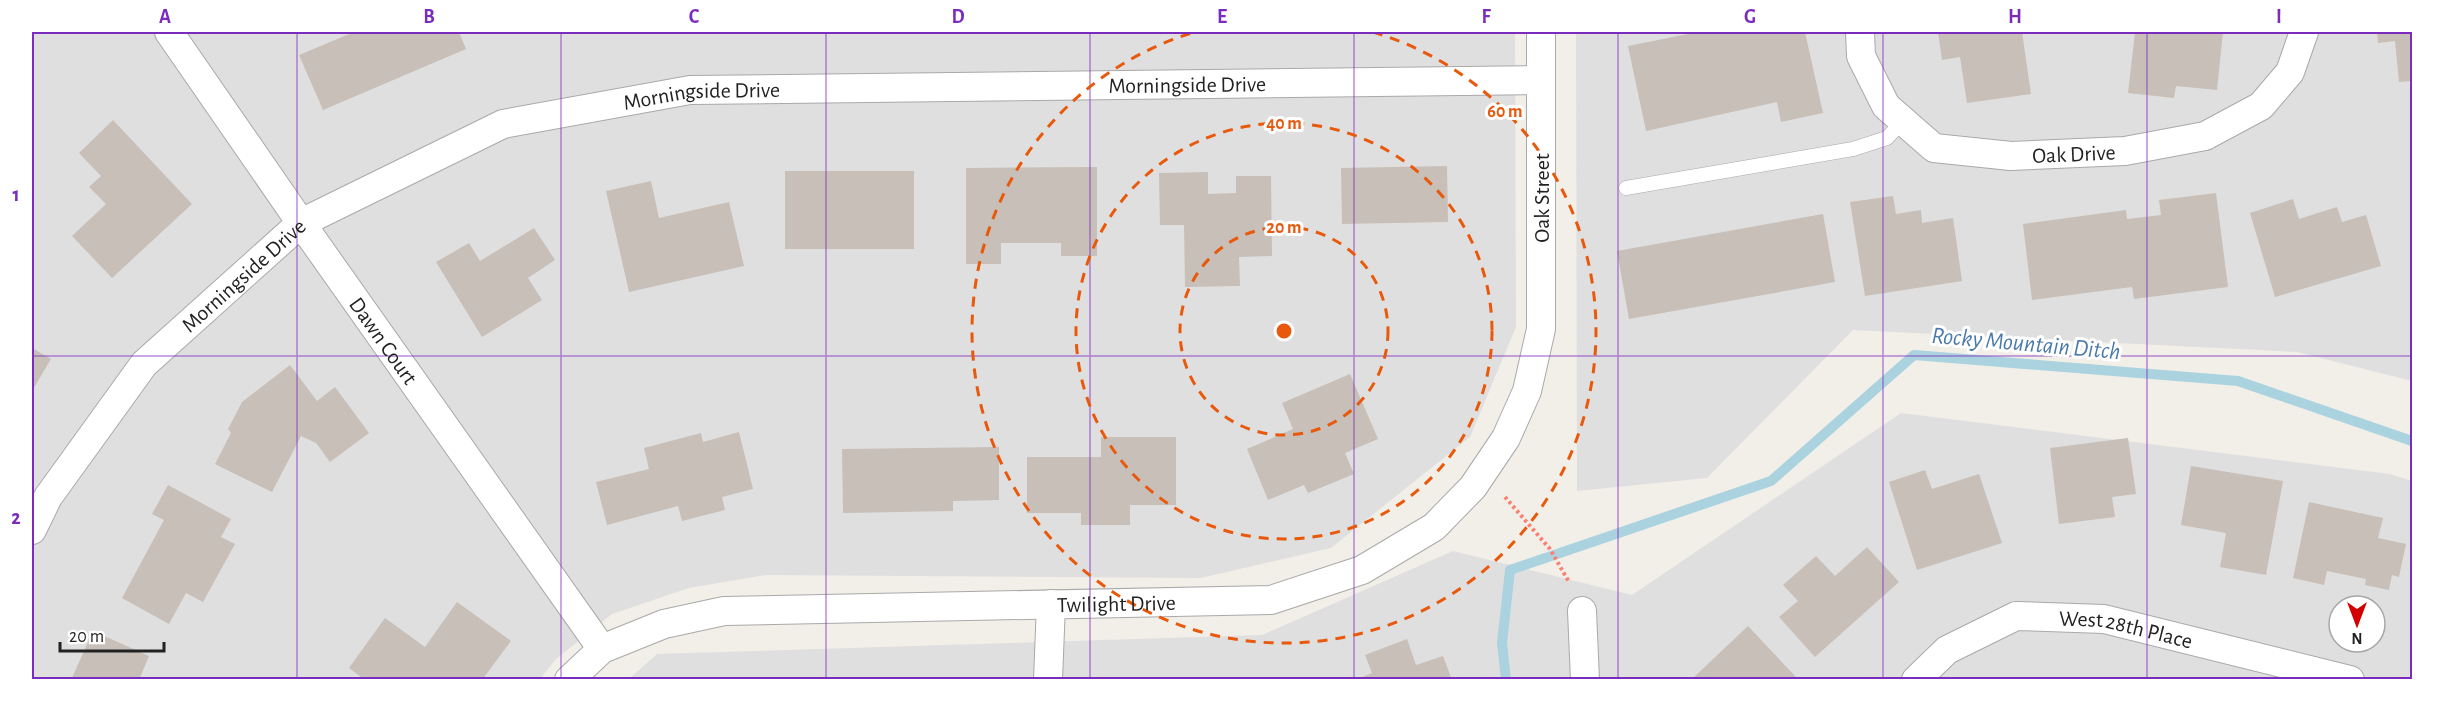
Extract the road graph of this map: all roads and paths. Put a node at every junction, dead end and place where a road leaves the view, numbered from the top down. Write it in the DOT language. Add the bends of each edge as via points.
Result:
graph roads {
  1 [pos="169,32"];
  2 [pos="1541,32"];
  3 [pos="1860,32"];
  4 [pos="2304,32"];
  5 [pos="1540,81"];
  6 [pos="1903,121"];
  7 [pos="1626,188"];
  8 [pos="301,223"];
  9 [pos="1541,329"];
  10 [pos="1497,488"];
  11 [pos="32,530"];
  12 [pos="1578,600"];
  13 [pos="1051,604"];
  14 [pos="602,649"];
  15 [pos="569,680"];
  16 [pos="1048,680"];
  17 [pos="1585,680"];
  18 [pos="1916,680"];
  19 [pos="2350,680"];
  1 -- 8 [label="street, Dawn Court"];
  2 -- 5 [label="street, Oak Street"];
  3 -- 6 [label="street, Oak Drive" via="1861,56 1886,106"];
  4 -- 6 [label="street, Oak Drive" via="2290,72 2261,106 2205,136 2125,152 2011,156 1934,148"];
  5 -- 8 [label="street, Morningside Drive" via="690,90 503,124"];
  5 -- 9 [label="street, Oak Street"];
  6 -- 7 [label="lane" via="1887,138 1853,149"];
  8 -- 11 [label="street, Morningside Drive" via="144,364 48,497"];
  8 -- 14 [label="street, Dawn Court"];
  9 -- 13 [label="street, Twilight Drive" via="1527,391 1506,438 1473,486 1434,527 1362,570 1271,600"];
  10 -- 12 [label="path" via="1550,549"];
  12 -- 17 [label="street"];
  13 -- 14 [label="street, Twilight Drive" via="724,611 664,624"];
  13 -- 16 [label="street"];
  14 -- 15 [label="street, Twilight Drive"];
  18 -- 19 [label="street, West 28th Place" via="1947,650 2016,616 2104,619"];
}
